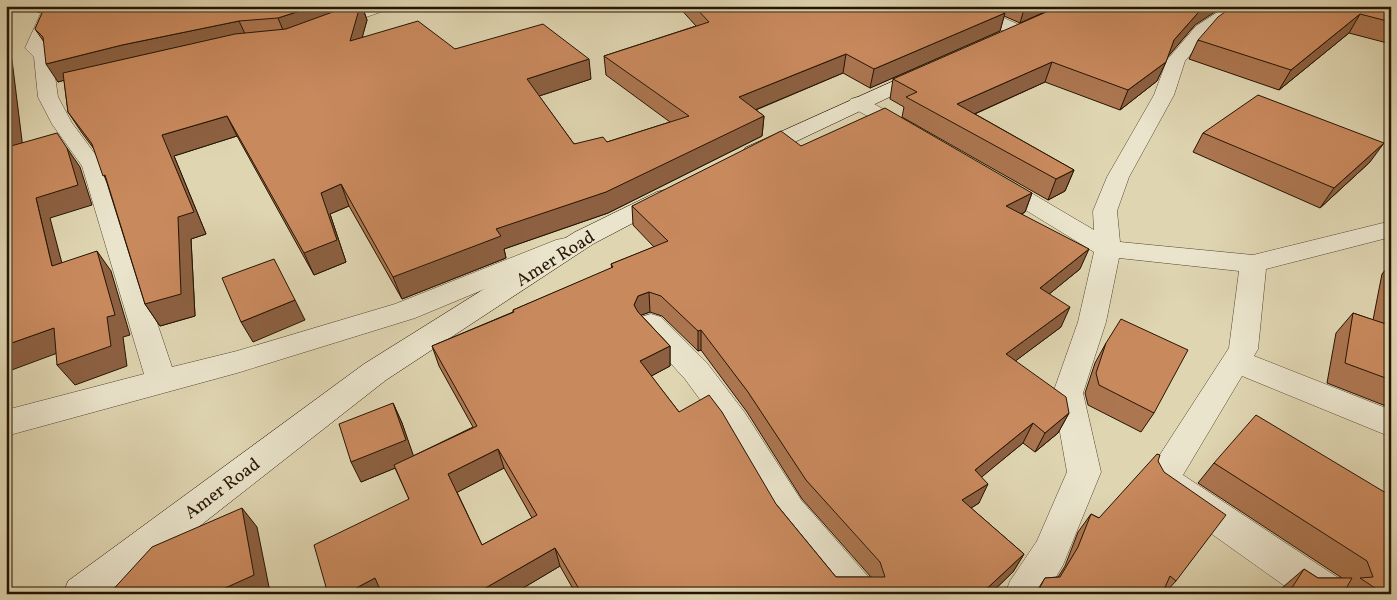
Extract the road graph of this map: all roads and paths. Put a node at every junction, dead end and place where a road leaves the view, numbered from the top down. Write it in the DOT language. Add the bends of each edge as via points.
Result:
graph roads {
  1 [pos="58,6"];
  2 [pos="382,6"];
  3 [pos="963,6"];
  4 [pos="1239,6"];
  5 [pos="317,33"];
  6 [pos="991,43"];
  7 [pos="947,63"];
  8 [pos="858,103"];
  9 [pos="924,140"];
  10 [pos="733,163"];
  11 [pos="974,169"];
  12 [pos="689,185"];
  13 [pos="1391,229"];
  14 [pos="584,238"];
  15 [pos="1108,249"];
  16 [pos="1254,264"];
  17 [pos="651,324"];
  18 [pos="1236,361"];
  19 [pos="162,382"];
  20 [pos="6,423"];
  21 [pos="1391,424"];
  22 [pos="82,594"];
  23 [pos="858,594"];
  24 [pos="1024,594"];
  25 [pos="1329,594"];
  1 -- 19 [label="street" via="50,13 34,48 43,55 57,90 62,124 93,166"];
  2 -- 5 [label="street"];
  3 -- 6 [label="street" via="1029,26"];
  4 -- 15 [label="street" via="1202,30 1176,60 1164,95 1118,177 1105,211"];
  7 -- 8 [label="street"];
  8 -- 9 [label="street"];
  8 -- 10 [label="street"];
  11 -- 15 [label="street"];
  12 -- 14 [label="street, Amer Road"];
  13 -- 16 [label="street"];
  14 -- 19 [label="street" via="405,312"];
  14 -- 22 [label="street, Amer Road" via="375,372"];
  15 -- 16 [label="street"];
  15 -- 24 [label="street" via="1092,322 1068,393 1084,472 1050,553"];
  16 -- 18 [label="street" via="1243,349"];
  17 -- 23 [label="street" via="696,372 734,422 788,511"];
  18 -- 21 [label="street"];
  18 -- 25 [label="street" via="1162,480"];
  19 -- 20 [label="street"];
}
